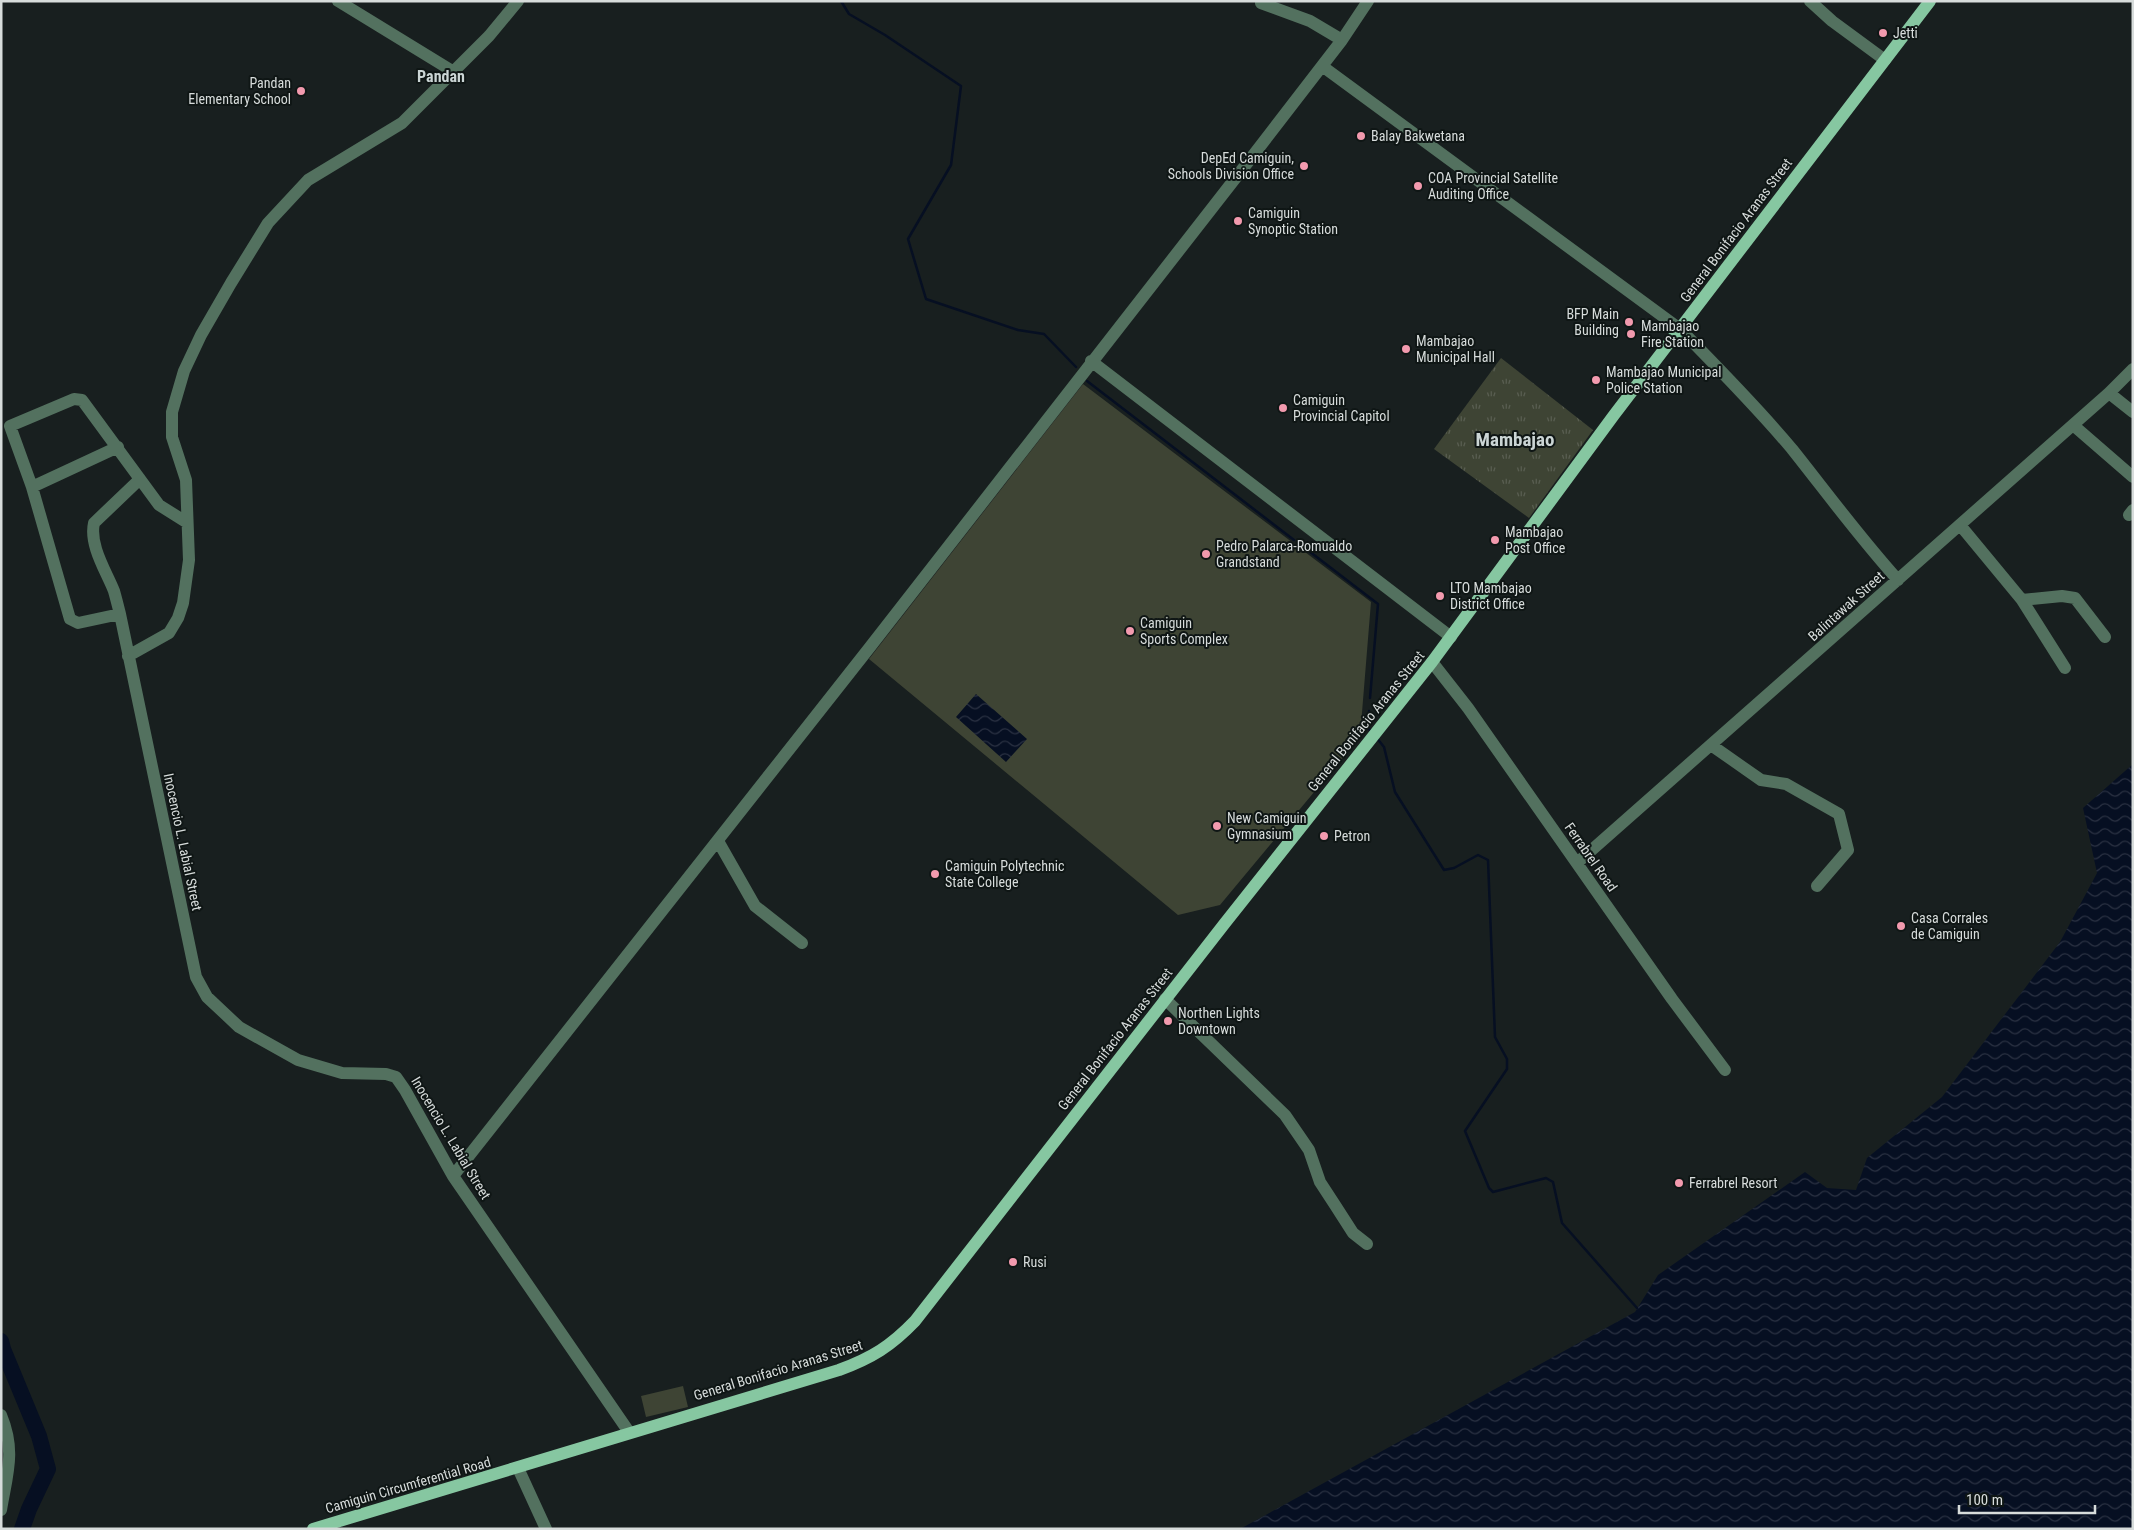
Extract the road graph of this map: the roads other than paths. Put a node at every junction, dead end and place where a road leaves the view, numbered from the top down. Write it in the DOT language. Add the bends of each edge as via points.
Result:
graph roads {
  1 [pos="338,1"];
  2 [pos="518,1"];
  3 [pos="1368,1"];
  4 [pos="1810,1"];
  5 [pos="1930,1"];
  6 [pos="1261,3"];
  7 [pos="1342,40"];
  8 [pos="1885,60"];
  9 [pos="1322,66"];
  10 [pos="454,72"];
  11 [pos="1680,329"];
  12 [pos="1091,361"];
  13 [pos="2133,369"];
  14 [pos="2109,393"];
  15 [pos="2133,412"];
  16 [pos="2073,425"];
  17 [pos="118,447"];
  18 [pos="2133,477"];
  19 [pos="140,479"];
  20 [pos="32,487"];
  21 [pos="186,522"];
  22 [pos="1960,525"];
  23 [pos="1898,580"];
  24 [pos="2022,600"];
  25 [pos="120,614"];
  26 [pos="1451,637"];
  27 [pos="2105,637"];
  28 [pos="128,656"];
  29 [pos="1432,662"];
  30 [pos="2066,668"];
  31 [pos="1711,745"];
  32 [pos="718,841"];
  33 [pos="1577,863"];
  34 [pos="1817,886"];
  35 [pos="802,943"];
  36 [pos="1165,999"];
  37 [pos="1726,1070"];
  38 [pos="453,1176"];
  39 [pos="1367,1244"];
  40 [pos="1,1415"];
  41 [pos="629,1432"];
  42 [pos="515,1469"];
  43 [pos="1,1510"];
  44 [pos="313,1529"];
  45 [pos="546,1529"];
  1 -- 10 [label="street"];
  2 -- 10 [label="street"];
  3 -- 7 [label="street"];
  4 -- 8 [label="street"];
  5 -- 8 [label="main road, General Bonifacio Aranas Street"];
  6 -- 7 [label="street" via="1310,21"];
  7 -- 9 [label="street"];
  8 -- 11 [label="main road, General Bonifacio Aranas Street"];
  9 -- 11 [label="street"];
  9 -- 12 [label="street"];
  10 -- 21 [label="street" via="402,123 308,180 268,223 236,275 184,371 172,412 172,437 186,480"];
  11 -- 23 [label="street" via="1791,448 1866,545"];
  11 -- 26 [label="main road, General Bonifacio Aranas Street"];
  12 -- 26 [label="street"];
  12 -- 32 [label="street"];
  13 -- 14 [label="street, Balintawak Street"];
  14 -- 15 [label="street"];
  14 -- 16 [label="street, Balintawak Street"];
  16 -- 18 [label="street"];
  16 -- 22 [label="street, Balintawak Street"];
  17 -- 19 [label="street"];
  17 -- 20 [label="street"];
  17 -- 20 [label="street" via="79,399 10,426"];
  19 -- 21 [label="street" via="159,505"];
  19 -- 25 [label="street" via="94,523 93,529 95,544"];
  20 -- 25 [label="street" via="72,621 78,623"];
  21 -- 28 [label="street" via="189,560 178,618 170,633"];
  22 -- 23 [label="street, Balintawak Street"];
  22 -- 24 [label="street"];
  23 -- 31 [label="street, Balintawak Street"];
  24 -- 27 [label="street" via="2075,598"];
  24 -- 30 [label="street"];
  25 -- 28 [label="street"];
  26 -- 29 [label="main road, General Bonifacio Aranas Street"];
  28 -- 38 [label="street, Inocencio L. Labial Street" via="196,977 207,997 239,1028 298,1060 342,1073 396,1077"];
  29 -- 33 [label="street, Ferrabrel Road"];
  29 -- 36 [label="main road, General Bonifacio Aranas Street"];
  31 -- 33 [label="street, Balintawak Street"];
  31 -- 34 [label="street" via="1761,780 1786,784 1839,814 1848,850"];
  32 -- 35 [label="street" via="755,906"];
  32 -- 38 [label="street"];
  33 -- 37 [label="street, Ferrabrel Road"];
  36 -- 39 [label="street" via="1285,1114 1308,1150 1320,1182 1353,1233"];
  36 -- 41 [label="main road, General Bonifacio Aranas Street" via="915,1321 888,1347 839,1370"];
  38 -- 41 [label="street, Inocencio L. Labial Street"];
  40 -- 43 [label="street" via="8,1431 10,1450"];
  41 -- 42 [label="main road, General Bonifacio Aranas Street"];
  42 -- 44 [label="main road, Camiguin Circumferential Road"];
  42 -- 45 [label="street"];
}
